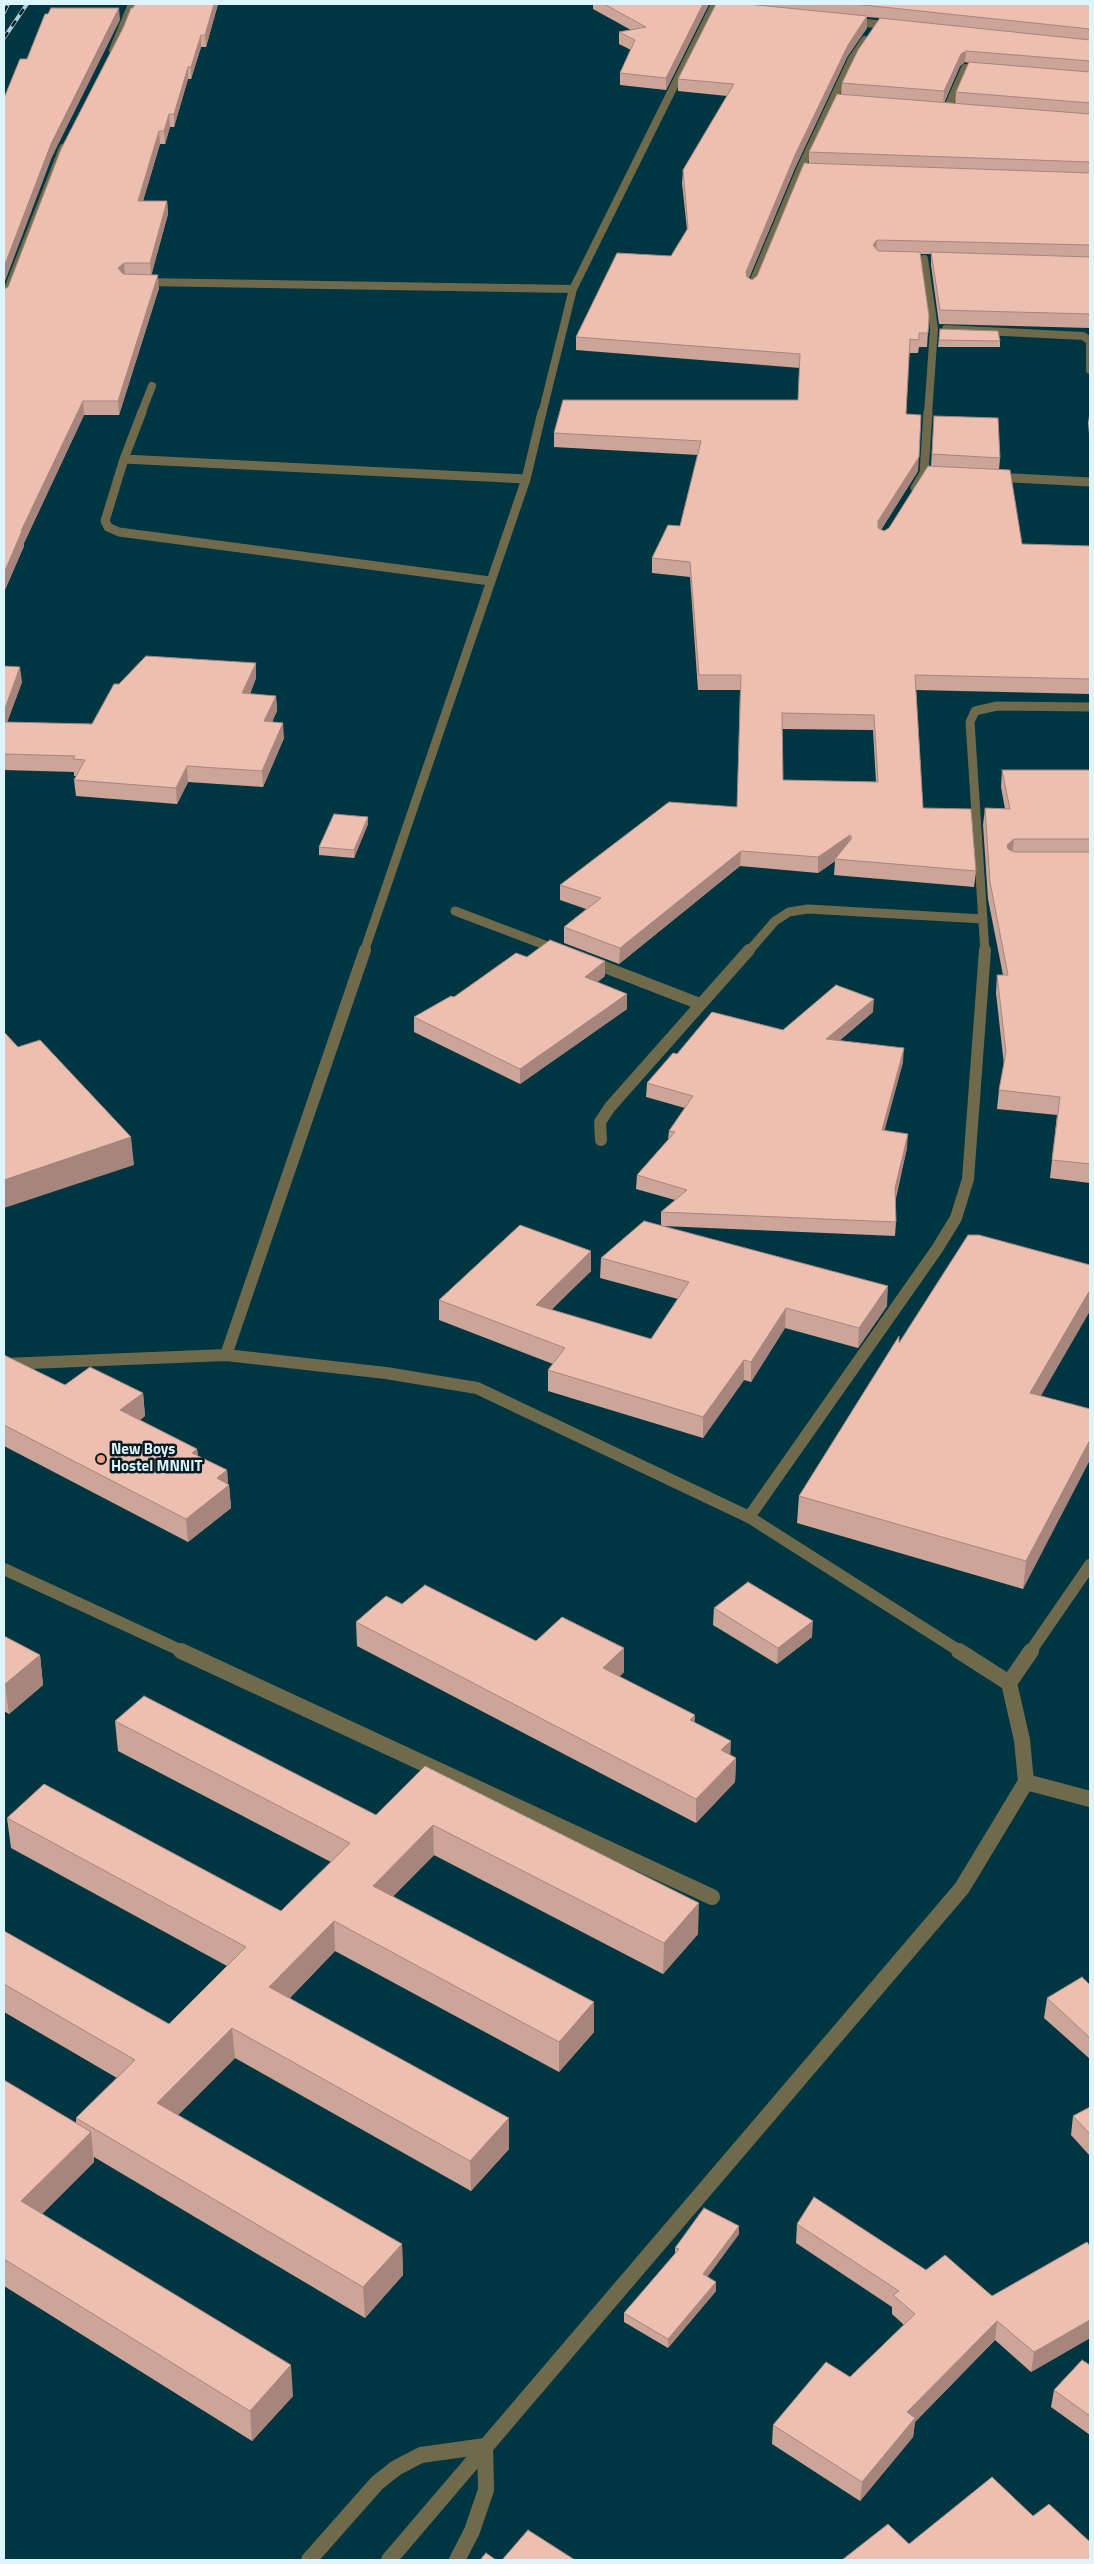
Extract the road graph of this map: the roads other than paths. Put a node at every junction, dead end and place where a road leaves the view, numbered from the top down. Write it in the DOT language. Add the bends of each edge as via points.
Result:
graph roads {
  1 [pos="132,4"];
  2 [pos="718,5"];
  3 [pos="838,20"];
  4 [pos="876,24"];
  5 [pos="896,26"];
  6 [pos="110,55"];
  7 [pos="994,70"];
  8 [pos="834,100"];
  9 [pos="844,101"];
  10 [pos="937,108"];
  11 [pos="947,109"];
  12 [pos="966,110"];
  13 [pos="66,142"];
  14 [pos="800,170"];
  15 [pos="810,170"];
  16 [pos="934,259"];
  17 [pos="135,282"];
  18 [pos="751,286"];
  19 [pos="572,289"];
  20 [pos="4,299"];
  21 [pos="934,328"];
  22 [pos="1090,370"];
  23 [pos="152,386"];
  24 [pos="124,459"];
  25 [pos="924,473"];
  26 [pos="934,474"];
  27 [pos="983,476"];
  28 [pos="526,479"];
  29 [pos="1090,482"];
  30 [pos="909,498"];
  31 [pos="490,581"];
  32 [pos="1090,706"];
  33 [pos="455,911"];
  34 [pos="983,919"];
  35 [pos="700,1004"];
  36 [pos="601,1140"];
  37 [pos="226,1355"];
  38 [pos="4,1364"];
  39 [pos="749,1517"];
  40 [pos="1090,1565"];
  41 [pos="4,1569"];
  42 [pos="1009,1683"];
  43 [pos="1026,1782"];
  44 [pos="1090,1799"];
  45 [pos="712,1897"];
  46 [pos="485,2446"];
  47 [pos="309,2560"];
  48 [pos="389,2560"];
  49 [pos="457,2560"];
  1 -- 6 [label="street"];
  2 -- 19 [label="street"];
  3 -- 4 [label="street"];
  4 -- 5 [label="street"];
  4 -- 8 [label="street" via="852,59"];
  7 -- 11 [label="street" via="966,68"];
  8 -- 9 [label="street"];
  8 -- 14 [label="street"];
  10 -- 11 [label="street"];
  11 -- 12 [label="street"];
  13 -- 20 [label="street"];
  14 -- 15 [label="street"];
  14 -- 18 [label="street"];
  16 -- 21 [label="street" via="919,259"];
  17 -- 19 [label="street"];
  19 -- 28 [label="street"];
  21 -- 22 [label="street" via="1083,336 1090,341"];
  21 -- 25 [label="street"];
  23 -- 24 [label="street"];
  24 -- 28 [label="street"];
  24 -- 31 [label="street" via="105,521 108,527 119,532"];
  25 -- 26 [label="street"];
  25 -- 30 [label="street"];
  27 -- 29 [label="street"];
  28 -- 31 [label="street"];
  31 -- 37 [label="street"];
  32 -- 34 [label="street" via="997,706 975,711 970,722"];
  33 -- 35 [label="street"];
  34 -- 35 [label="street" via="808,909 789,912 776,921"];
  34 -- 39 [label="street" via="982,998 968,1170 956,1218"];
  35 -- 36 [label="street" via="610,1107 600,1122"];
  37 -- 38 [label="street"];
  37 -- 39 [label="street" via="386,1373 476,1388"];
  39 -- 42 [label="street"];
  40 -- 42 [label="street"];
  41 -- 45 [label="street"];
  42 -- 43 [label="street" via="1022,1740"];
  43 -- 44 [label="street"];
  43 -- 46 [label="street" via="962,1888"];
  46 -- 47 [label="street" via="421,2454 396,2468 377,2483"];
  46 -- 48 [label="street"];
  46 -- 49 [label="street" via="486,2490 472,2531"];
}
